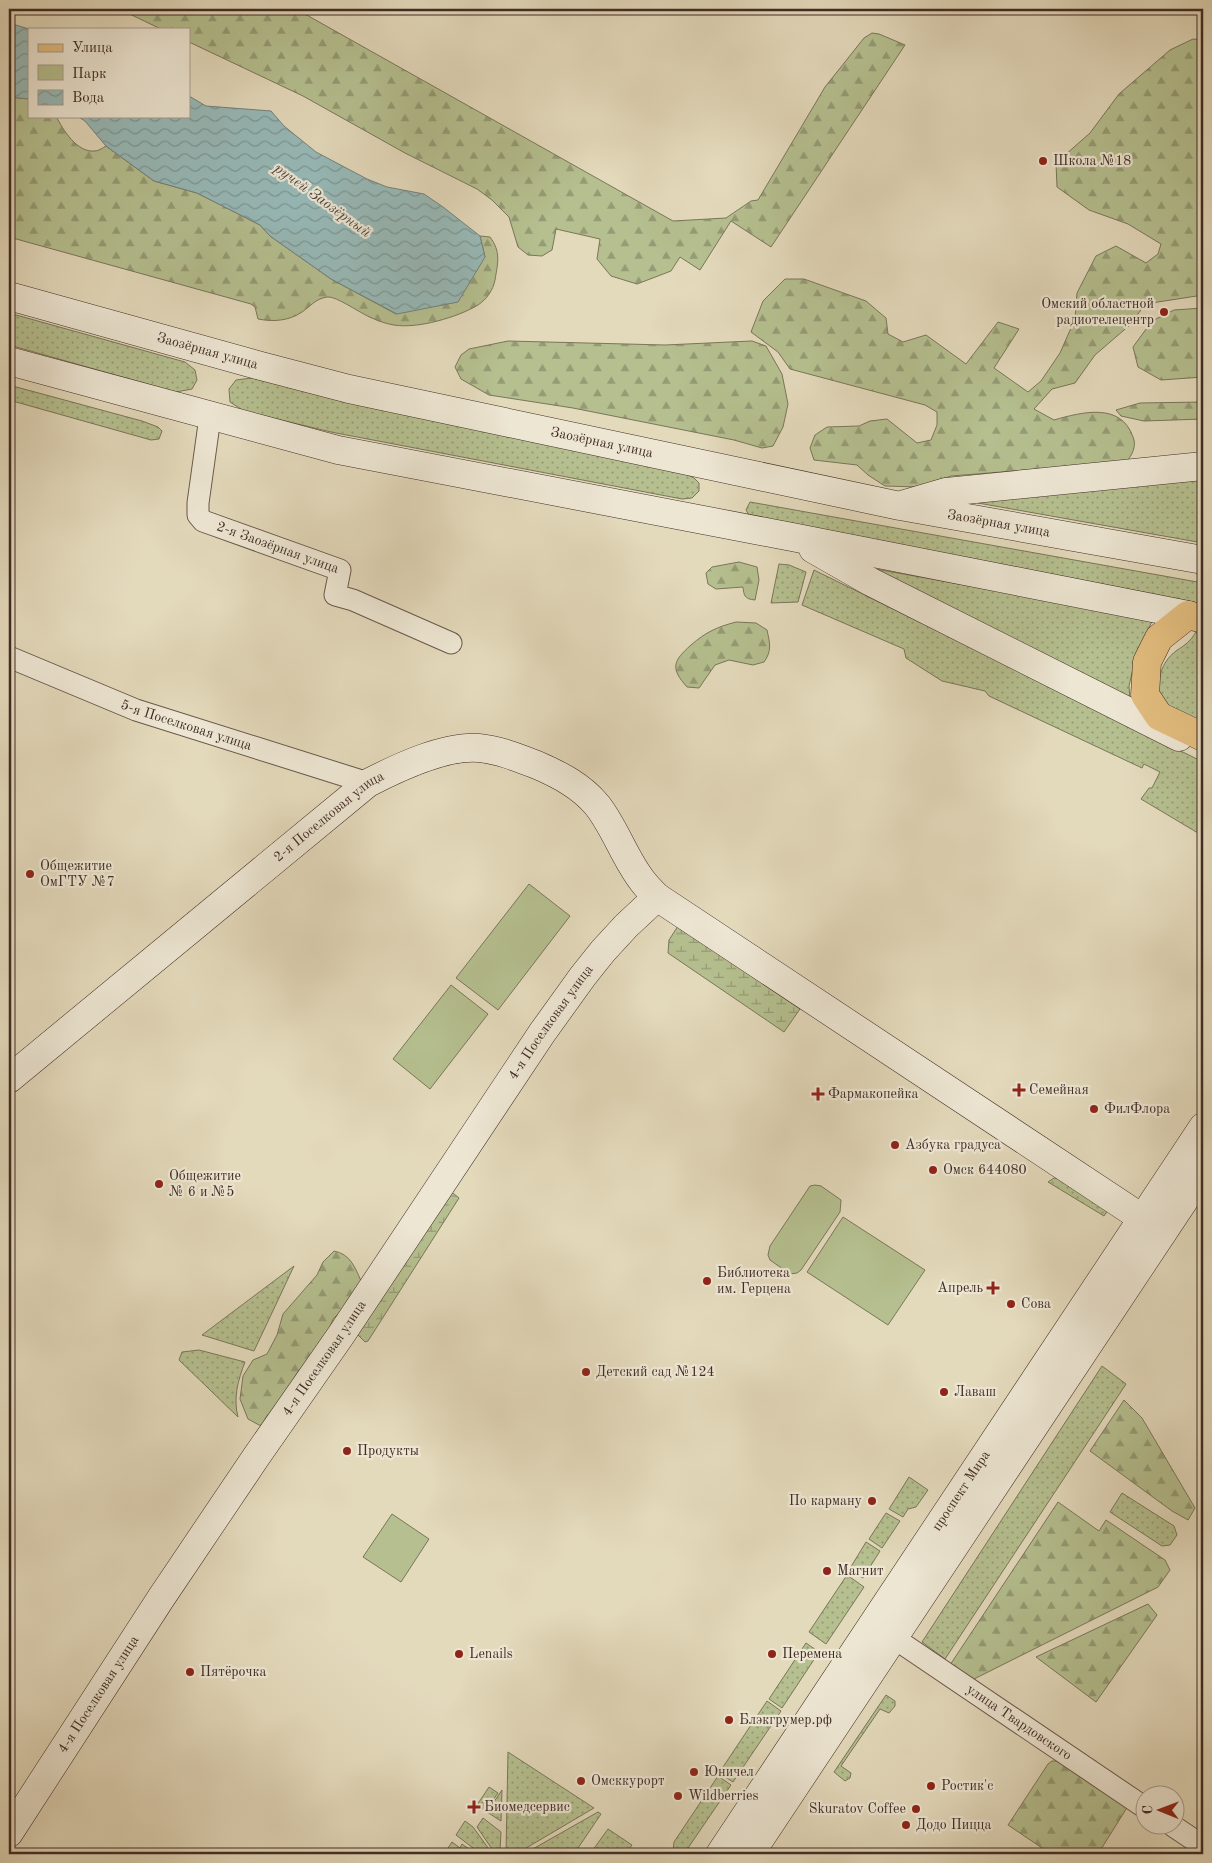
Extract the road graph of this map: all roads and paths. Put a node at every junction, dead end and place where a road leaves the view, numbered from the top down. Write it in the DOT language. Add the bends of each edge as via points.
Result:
graph roads {
  1 [pos="9,296"];
  2 [pos="9,361"];
  3 [pos="210,417"];
  4 [pos="1203,466"];
  5 [pos="900,506"];
  6 [pos="792,537"];
  7 [pos="1203,560"];
  8 [pos="1196,617"];
  9 [pos="451,644"];
  10 [pos="9,657"];
  11 [pos="1203,737"];
  12 [pos="1203,749"];
  13 [pos="368,783"];
  14 [pos="657,897"];
  15 [pos="9,1079"];
  16 [pos="1203,1127"];
  17 [pos="1203,1172"];
  18 [pos="1153,1225"];
  19 [pos="894,1638"];
  20 [pos="1134,1799"];
  21 [pos="9,1833"];
  22 [pos="1184,1833"];
  23 [pos="1203,1846"];
  24 [pos="720,1854"];
  25 [pos="750,1854"];
  1 -- 5 [label="main road, Заозёрная улица" via="349,389"];
  2 -- 3 [label="main road"];
  3 -- 6 [label="main road" via="338,450"];
  3 -- 9 [label="street, 2-я Заозёрная улица" via="198,503 198,515 203,521 340,570 335,595"];
  4 -- 5 [label="main road" via="946,492"];
  5 -- 7 [label="main road, Заозёрная улица"];
  6 -- 8 [label="main road"];
  6 -- 12 [label="main road" via="871,582"];
  8 -- 11 [label="main road" via="1158,638 1147,662 1145,694 1159,716"];
  10 -- 13 [label="street, 5-я Поселковая улица" via="136,710"];
  13 -- 14 [label="main road, 2-я Поселковая улица" via="401,766 464,748 479,748 523,760 562,776 592,800 643,883"];
  13 -- 15 [label="main road, 2-я Поселковая улица"];
  14 -- 18 [label="main road, 2-я Поселковая улица"];
  14 -- 21 [label="main road, 4-я Поселковая улица" via="603,951 546,1026 161,1598"];
  16 -- 18 [label="main road, проспект Мира"];
  17 -- 18 [label="main road, проспект Мира"];
  18 -- 19 [label="main road, проспект Мира"];
  18 -- 24 [label="main road, проспект Мира"];
  19 -- 20 [label="street, улица Твардовского"];
  19 -- 25 [label="main road, проспект Мира"];
  22 -- 23 [label="street"];
}
